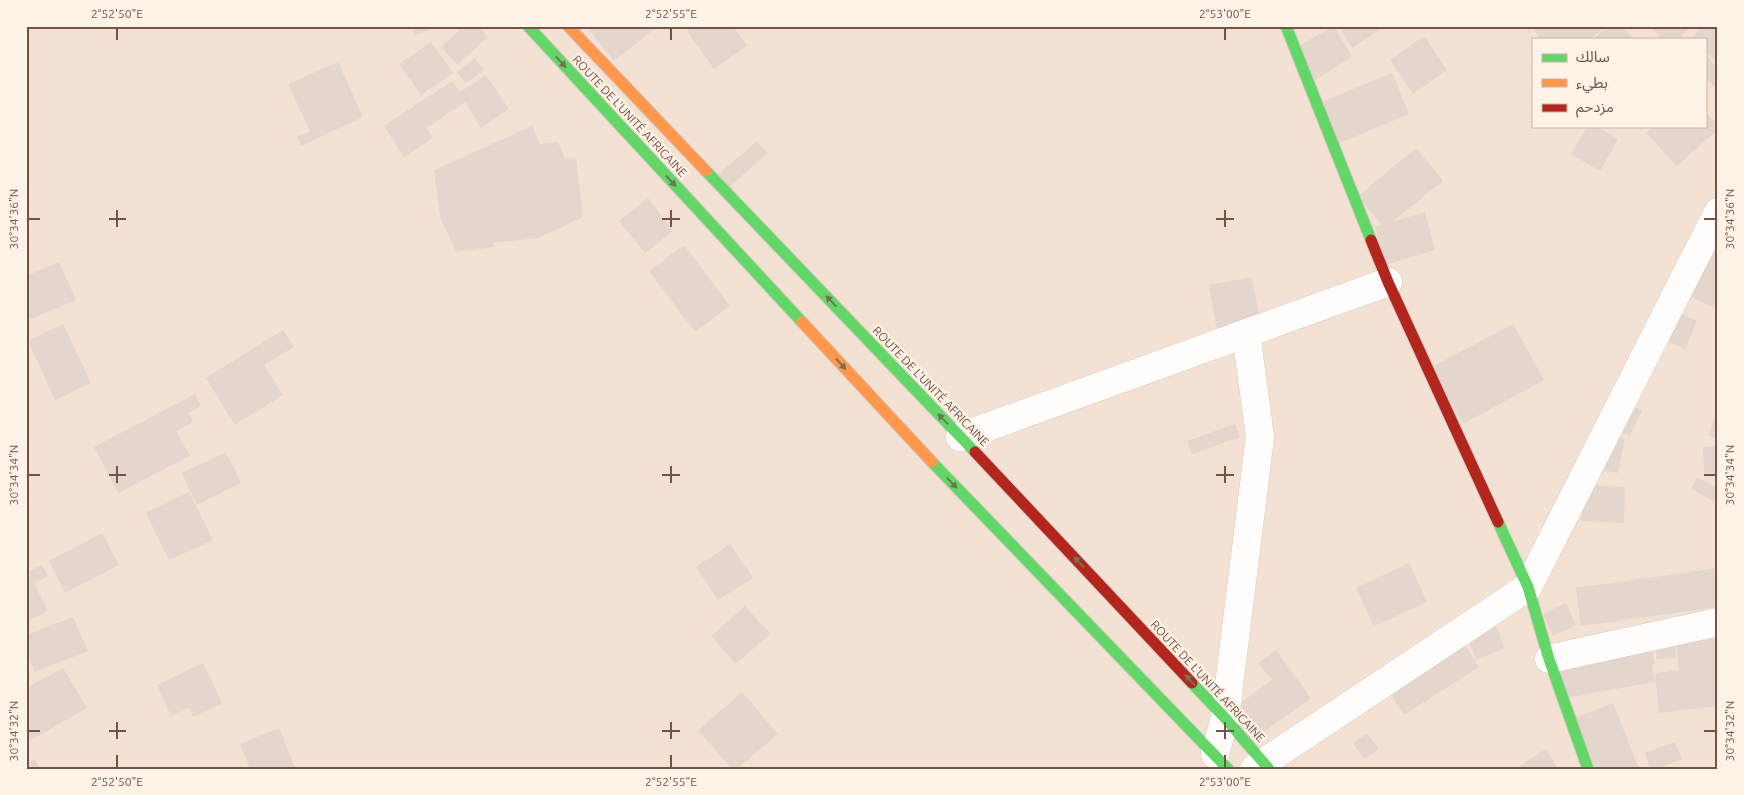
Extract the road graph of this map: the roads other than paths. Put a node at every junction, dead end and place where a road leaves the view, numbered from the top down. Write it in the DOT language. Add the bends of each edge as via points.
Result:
graph roads {
  1 [pos="568,26"];
  2 [pos="1286,26"];
  3 [pos="532,27"];
  4 [pos="1718,212"];
  5 [pos="1388,282"];
  6 [pos="1246,333"];
  7 [pos="960,437"];
  8 [pos="1528,587"];
  9 [pos="1718,622"];
  10 [pos="1549,660"];
  11 [pos="1225,718"];
  12 [pos="1221,762"];
  13 [pos="1262,766"];
  14 [pos="1588,769"];
  7 -- 1 [label="main road, ROUTE DE L'UNITÉ AFRICAINE, one-way"];
  2 -- 5 [label="main road"];
  3 -- 12 [label="main road, ROUTE DE L'UNITÉ AFRICAINE, one-way" via="923,452"];
  4 -- 8 [label="street"];
  5 -- 6 [label="street"];
  5 -- 8 [label="main road"];
  6 -- 7 [label="street"];
  6 -- 11 [label="street" via="1260,437"];
  11 -- 7 [label="main road, ROUTE DE L'UNITÉ AFRICAINE, one-way"];
  8 -- 10 [label="main road"];
  8 -- 13 [label="street"];
  9 -- 10 [label="street"];
  10 -- 14 [label="main road"];
  11 -- 12 [label="street"];
  11 -- 13 [label="main road, ROUTE DE L'UNITÉ AFRICAINE"];
}
